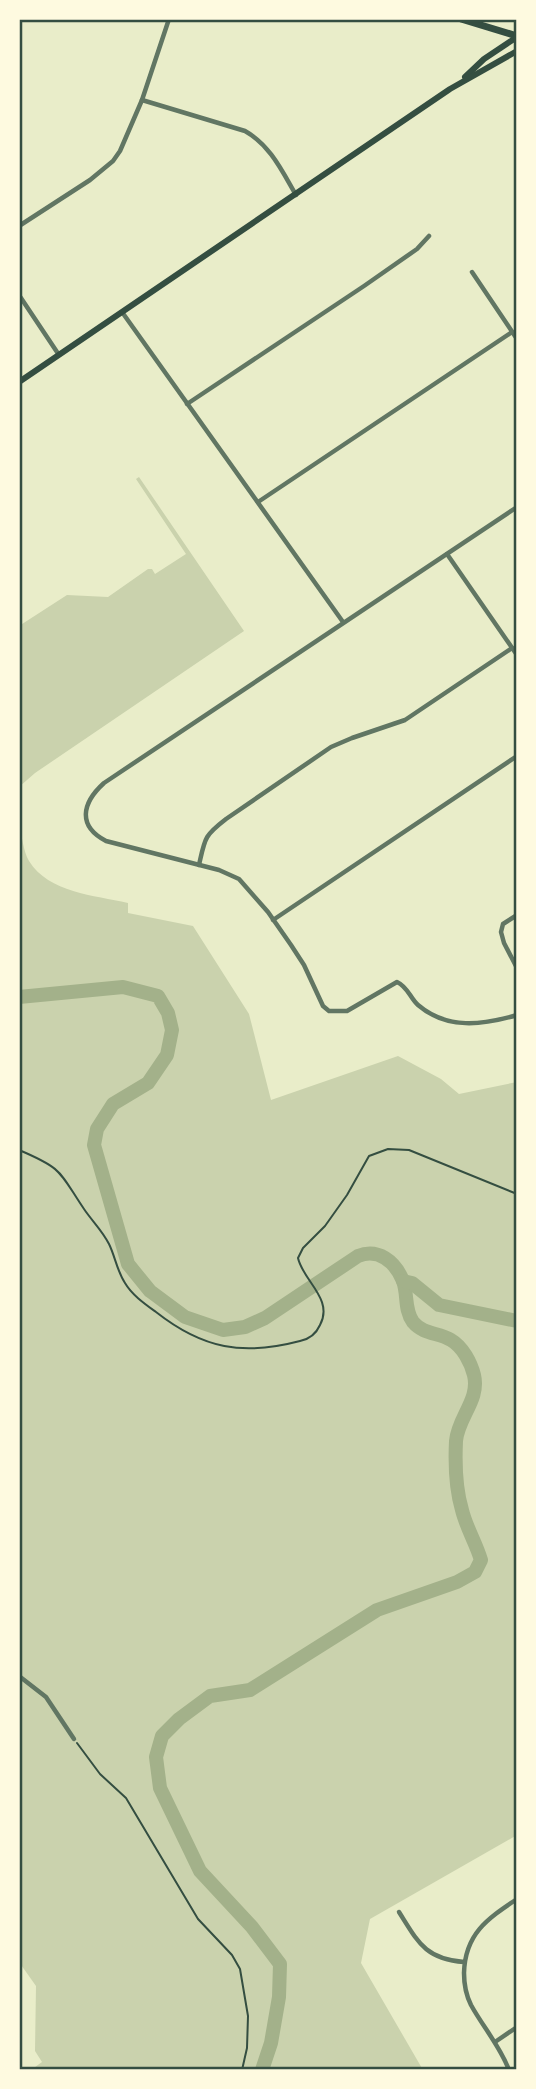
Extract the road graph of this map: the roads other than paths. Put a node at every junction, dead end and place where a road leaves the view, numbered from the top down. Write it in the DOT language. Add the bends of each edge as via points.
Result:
graph roads {
  1 [pos="169,19"];
  2 [pos="461,19"];
  3 [pos="517,36"];
  4 [pos="517,51"];
  5 [pos="459,83"];
  6 [pos="142,100"];
  7 [pos="296,195"];
  8 [pos="19,226"];
  9 [pos="429,236"];
  10 [pos="472,272"];
  11 [pos="19,295"];
  12 [pos="121,311"];
  13 [pos="512,332"];
  14 [pos="517,339"];
  15 [pos="60,355"];
  16 [pos="19,382"];
  17 [pos="187,404"];
  18 [pos="258,502"];
  19 [pos="517,507"];
  20 [pos="447,554"];
  21 [pos="343,622"];
  22 [pos="512,648"];
  23 [pos="517,655"];
  24 [pos="517,756"];
  25 [pos="199,865"];
  26 [pos="517,915"];
  27 [pos="273,920"];
  28 [pos="517,968"];
  29 [pos="517,1015"];
  30 [pos="19,1676"];
  31 [pos="74,1739"];
  32 [pos="517,1899"];
  33 [pos="399,1912"];
  34 [pos="464,1962"];
  35 [pos="517,2027"];
  36 [pos="495,2042"];
  37 [pos="509,2070"];
  1 -- 6 [label="street"];
  2 -- 3 [label="main road"];
  3 -- 5 [label="main road"];
  4 -- 5 [label="main road"];
  5 -- 7 [label="main road"];
  6 -- 7 [label="street" via="256,137"];
  6 -- 8 [label="street" via="113,161"];
  7 -- 12 [label="main road"];
  9 -- 17 [label="street" via="417,249"];
  10 -- 13 [label="street"];
  11 -- 15 [label="street"];
  12 -- 15 [label="main road"];
  12 -- 17 [label="street"];
  13 -- 14 [label="street"];
  13 -- 18 [label="street"];
  15 -- 16 [label="main road"];
  17 -- 18 [label="street"];
  18 -- 21 [label="street"];
  19 -- 20 [label="street"];
  20 -- 21 [label="street"];
  20 -- 22 [label="street"];
  21 -- 25 [label="street" via="104,783 88,802 88,825 106,841"];
  22 -- 23 [label="street"];
  22 -- 25 [label="street" via="405,720 331,747 210,830"];
  24 -- 27 [label="street"];
  25 -- 27 [label="street" via="239,879"];
  26 -- 28 [label="street" via="503,924 501,932"];
  27 -- 29 [label="street" via="329,1012 346,1011 397,982 425,1011 457,1024"];
  30 -- 31 [label="street" via="46,1697"];
  32 -- 34 [label="street" via="480,1927"];
  33 -- 34 [label="street" via="425,1950"];
  34 -- 36 [label="street" via="470,2003"];
  35 -- 36 [label="street"];
  36 -- 37 [label="street"];
}
